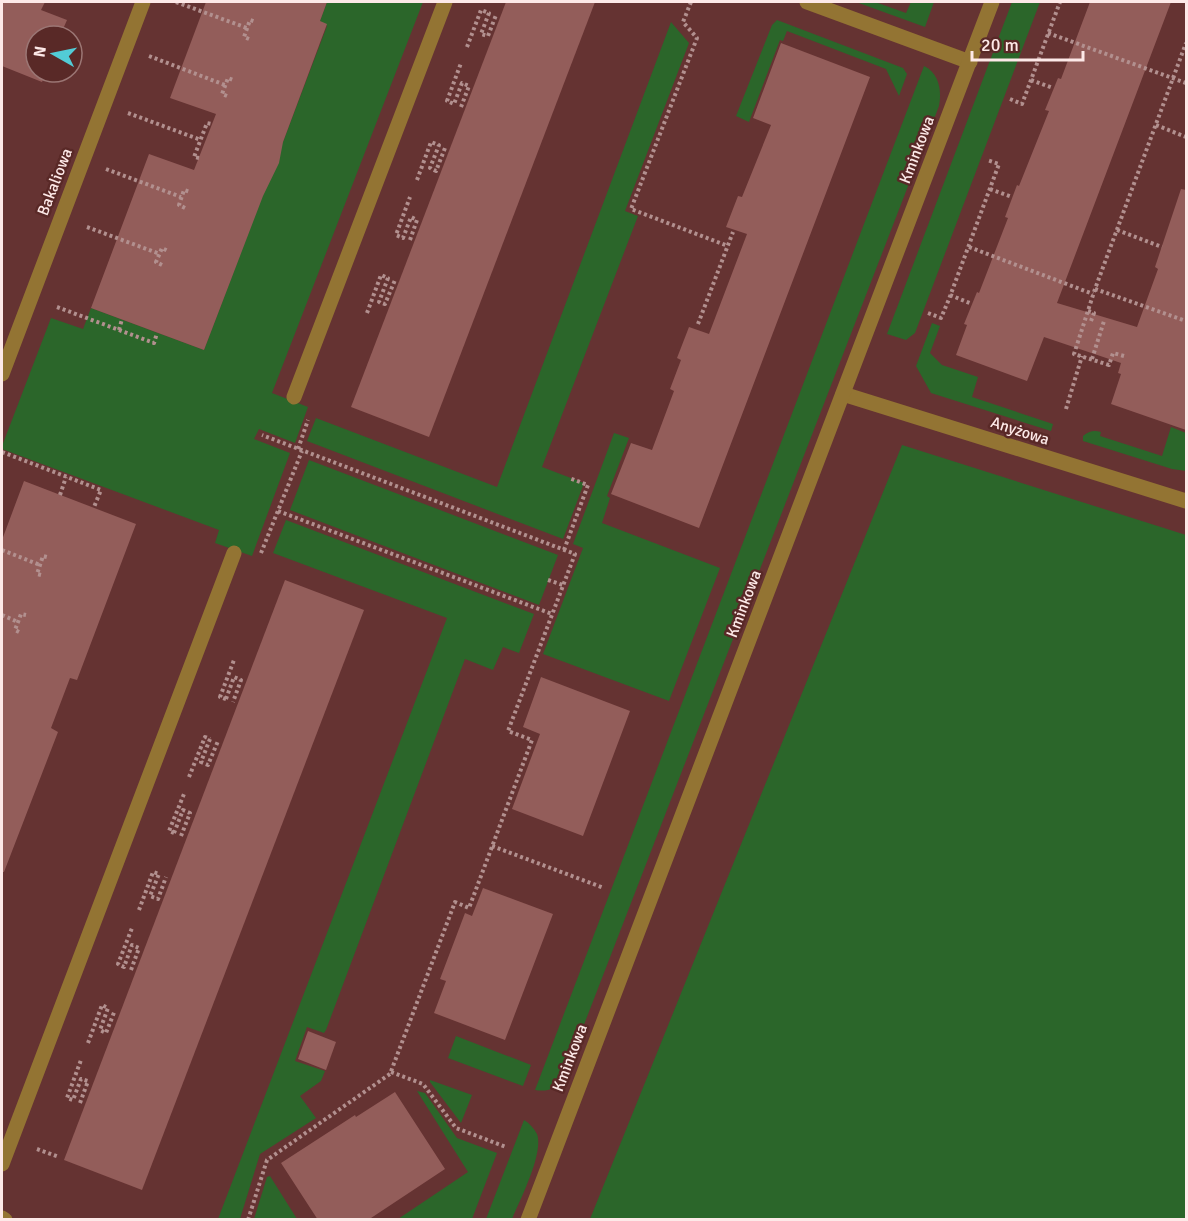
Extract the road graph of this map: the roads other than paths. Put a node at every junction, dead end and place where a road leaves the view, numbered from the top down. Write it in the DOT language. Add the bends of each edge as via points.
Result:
graph roads {
  1 [pos="143,2"];
  2 [pos="445,2"];
  3 [pos="807,2"];
  4 [pos="992,2"];
  5 [pos="969,62"];
  6 [pos="8,336"];
  7 [pos="2,375"];
  8 [pos="843,394"];
  9 [pos="294,397"];
  10 [pos="1186,501"];
  11 [pos="234,553"];
  12 [pos="2,1164"];
  13 [pos="528,1220"];
  1 -- 6 [label="street, Bakaliowa"];
  2 -- 9 [label="street"];
  3 -- 5 [label="street"];
  4 -- 5 [label="street, Kminkowa"];
  5 -- 8 [label="street, Kminkowa"];
  6 -- 7 [label="street, Bakaliowa"];
  8 -- 10 [label="street, Anyżowa"];
  8 -- 13 [label="street, Kminkowa"];
  11 -- 12 [label="street"];
}
